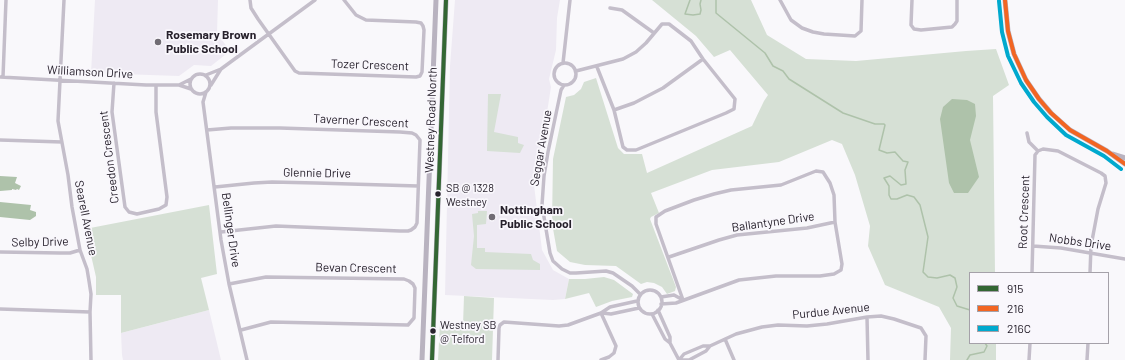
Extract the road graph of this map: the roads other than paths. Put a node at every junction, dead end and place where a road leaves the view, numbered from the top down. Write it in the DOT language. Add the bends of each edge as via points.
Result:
graph roads {
  1 [pos="6,0"];
  2 [pos="64,0"];
  3 [pos="250,0"];
  4 [pos="315,0"];
  5 [pos="344,0"];
  6 [pos="436,0"];
  7 [pos="446,0"];
  8 [pos="570,0"];
  9 [pos="780,0"];
  10 [pos="862,0"];
  11 [pos="912,0"];
  12 [pos="957,0"];
  13 [pos="1005,0"];
  14 [pos="610,8"];
  15 [pos="654,33"];
  16 [pos="270,34"];
  17 [pos="704,59"];
  18 [pos="563,63"];
  19 [pos="597,67"];
  20 [pos="221,69"];
  21 [pos="576,71"];
  22 [pos="206,75"];
  23 [pos="2,77"];
  24 [pos="191,79"];
  25 [pos="61,80"];
  26 [pos="114,83"];
  27 [pos="156,85"];
  28 [pos="179,85"];
  29 [pos="211,85"];
  30 [pos="564,85"];
  31 [pos="192,89"];
  32 [pos="206,92"];
  33 [pos="196,93"];
  34 [pos="203,102"];
  35 [pos="614,110"];
  36 [pos="207,130"];
  37 [pos="1027,133"];
  38 [pos="0,140"];
  39 [pos="62,142"];
  40 [pos="1038,151"];
  41 [pos="1107,151"];
  42 [pos="1125,158"];
  43 [pos="1125,164"];
  44 [pos="418,186"];
  45 [pos="215,188"];
  46 [pos="835,222"];
  47 [pos="221,232"];
  48 [pos="1033,246"];
  49 [pos="80,250"];
  50 [pos="0,252"];
  51 [pos="1091,253"];
  52 [pos="668,258"];
  53 [pos="1125,259"];
  54 [pos="1032,272"];
  55 [pos="1090,272"];
  56 [pos="229,284"];
  57 [pos="640,294"];
  58 [pos="661,297"];
  59 [pos="684,300"];
  60 [pos="637,301"];
  61 [pos="661,304"];
  62 [pos="639,308"];
  63 [pos="0,309"];
  64 [pos="658,310"];
  65 [pos="90,312"];
  66 [pos="600,313"];
  67 [pos="652,314"];
  68 [pos="867,317"];
  69 [pos="240,330"];
  70 [pos="725,340"];
  71 [pos="670,343"];
  72 [pos="1030,344"];
  73 [pos="1088,344"];
  74 [pos="710,346"];
  75 [pos="91,360"];
  76 [pos="247,360"];
  77 [pos="422,360"];
  78 [pos="432,360"];
  79 [pos="498,360"];
  80 [pos="601,360"];
  81 [pos="679,360"];
  82 [pos="734,360"];
  83 [pos="868,360"];
  84 [pos="925,360"];
  85 [pos="1029,360"];
  86 [pos="1087,360"];
  1 -- 23 [label="street"];
  2 -- 25 [label="street, Searell Avenue"];
  3 -- 16 [label="street" via="251,8"];
  4 -- 16 [label="street"];
  5 -- 16 [label="street, Tozer Crescent" via="356,16 366,20 416,22 423,26 420,76 295,71"];
  6 -- 77 [label="main road, Westney Road North"];
  7 -- 78 [label="main road, Westney Road North"];
  8 -- 18 [label="street"];
  9 -- 10 [label="street" via="791,20 808,30 854,36 861,31"];
  11 -- 12 [label="street" via="911,25 914,29 921,30 952,27 957,21"];
  13 -- 41 [label="main road" via="1008,31 1014,54 1035,94 1070,130"];
  14 -- 15 [label="street" via="622,10"];
  15 -- 17 [label="street" via="662,24 669,24 691,41"];
  15 -- 19 [label="street" via="636,52"];
  16 -- 20 [label="street"];
  17 -- 35 [label="street" via="663,88"];
  17 -- 35 [label="street" via="735,100 734,109 636,150 627,150 623,147"];
  18 -- 21 [label="street" via="570,64"];
  18 -- 30 [label="street" via="557,67 554,75 558,82"];
  19 -- 21 [label="street"];
  19 -- 35 [label="street"];
  20 -- 22 [label="street"];
  20 -- 29 [label="street"];
  21 -- 30 [label="street" via="573,82"];
  22 -- 24 [label="street" via="198,74"];
  22 -- 29 [label="street"];
  23 -- 25 [label="street, Williamson Drive"];
  24 -- 28 [label="street, Williamson Drive"];
  24 -- 31 [label="street"];
  25 -- 26 [label="street, Williamson Drive"];
  25 -- 39 [label="street, Searell Avenue" via="58,121"];
  26 -- 27 [label="street, Williamson Drive"];
  26 -- 27 [label="street, Creedon Crescent" via="112,112 125,207 129,212 137,214 160,209 166,205 156,112"];
  27 -- 28 [label="street, Williamson Drive"];
  28 -- 31 [label="street, Williamson Drive"];
  29 -- 32 [label="street"];
  30 -- 57 [label="street, Seggar Avenue" via="544,176 542,205 550,253 562,269 576,273 613,273"];
  31 -- 33 [label="street"];
  32 -- 33 [label="street"];
  32 -- 34 [label="street, Bellinger Drive"];
  33 -- 34 [label="street, Bellinger Drive"];
  34 -- 36 [label="street, Bellinger Drive"];
  36 -- 44 [label="street, Taverner Crescent" via="280,128 412,133 420,140"];
  36 -- 45 [label="street, Bellinger Drive"];
  37 -- 40 [label="street" via="1029,142"];
  38 -- 39 [label="street"];
  39 -- 49 [label="street, Searell Avenue"];
  40 -- 48 [label="street, Root Crescent" via="1035,155"];
  40 -- 51 [label="street" via="1058,151 1105,176 1106,183 1098,209"];
  41 -- 42 [label="main road"];
  41 -- 43 [label="main road"];
  44 -- 45 [label="street, Glennie Drive" via="272,182"];
  44 -- 47 [label="street, Taverner Crescent" via="416,223 415,227 408,231 276,226"];
  45 -- 47 [label="street, Bellinger Drive"];
  46 -- 52 [label="street, Ballantyne Drive" via="807,228 737,235"];
  46 -- 52 [label="street" via="834,195 830,183 823,172 816,170 781,185 731,190 665,211 656,217 656,224"];
  46 -- 59 [label="street" via="842,270 820,276 776,276 739,280"];
  47 -- 56 [label="street, Bellinger Drive"];
  48 -- 51 [label="street, Nobbs Drive"];
  48 -- 54 [label="street, Root Crescent"];
  49 -- 50 [label="street, Selby Drive" via="70,253"];
  49 -- 65 [label="street, Searell Avenue" via="89,281"];
  51 -- 53 [label="street, Nobbs Drive"];
  51 -- 55 [label="street"];
  52 -- 59 [label="street"];
  56 -- 69 [label="street, Bellinger Drive"];
  56 -- 69 [label="street, Bevan Crescent" via="266,277 404,279 415,288 414,318 408,325 271,322"];
  57 -- 58 [label="street" via="652,290"];
  57 -- 60 [label="street"];
  58 -- 59 [label="street" via="674,295"];
  58 -- 61 [label="street"];
  59 -- 61 [label="street" via="676,304"];
  60 -- 62 [label="street"];
  60 -- 66 [label="street" via="610,307"];
  61 -- 64 [label="street"];
  62 -- 66 [label="street" via="611,314"];
  62 -- 67 [label="street" via="645,313"];
  63 -- 65 [label="street"];
  64 -- 67 [label="street"];
  64 -- 71 [label="street" via="670,337"];
  65 -- 75 [label="street, Searell Avenue"];
  66 -- 79 [label="street" via="559,326 504,322 499,328"];
  66 -- 80 [label="street" via="616,346 614,353"];
  67 -- 71 [label="street" via="665,339"];
  68 -- 70 [label="street, Purdue Avenue" via="814,325 762,327 736,334"];
  68 -- 83 [label="street"];
  68 -- 84 [label="street, Purdue Avenue" via="881,316 921,328 926,336"];
  69 -- 76 [label="street, Bellinger Drive"];
  70 -- 74 [label="street, Purdue Avenue"];
  70 -- 82 [label="street"];
  71 -- 81 [label="street"];
  72 -- 85 [label="street"];
  73 -- 86 [label="street"];
  74 -- 81 [label="street, Purdue Avenue" via="688,352"];
  74 -- 81 [label="street, Purdue Avenue" via="689,360"];
}
